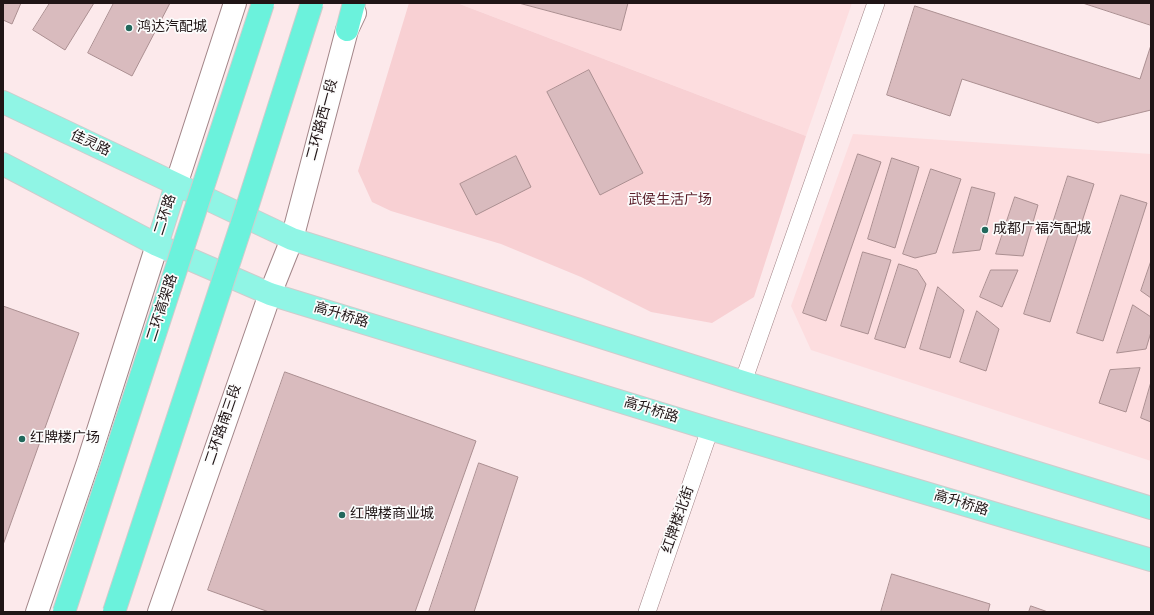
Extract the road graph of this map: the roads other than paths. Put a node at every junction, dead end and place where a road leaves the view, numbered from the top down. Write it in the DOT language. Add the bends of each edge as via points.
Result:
graph roads {
  1 [pos="235,3"];
  2 [pos="263,3"];
  3 [pos="312,3"];
  4 [pos="354,3"];
  5 [pos="360,3"];
  6 [pos="876,3"];
  7 [pos="347,30"];
  8 [pos="3,102"];
  9 [pos="3,164"];
  10 [pos="176,185"];
  11 [pos="292,239"];
  12 [pos="157,245"];
  13 [pos="270,294"];
  14 [pos="743,382"];
  15 [pos="710,429"];
  16 [pos="1151,508"];
  17 [pos="1151,560"];
  18 [pos="37,612"];
  19 [pos="64,612"];
  20 [pos="114,612"];
  21 [pos="159,612"];
  22 [pos="647,612"];
  1 -- 10 [label="main road"];
  2 -- 19 [label="highway, 二环高架路, bridge"];
  3 -- 20 [label="highway, bridge"];
  4 -- 7 [label="highway"];
  5 -- 7 [label="main road, 二环路西一段"];
  6 -- 14 [label="street"];
  7 -- 11 [label="main road, 二环路西一段"];
  8 -- 10 [label="main road, 佳灵路"];
  9 -- 12 [label="main road"];
  10 -- 11 [label="main road"];
  10 -- 12 [label="main road, 二环路"];
  11 -- 13 [label="main road, 二环路南三段"];
  11 -- 14 [label="main road"];
  12 -- 13 [label="main road, 高升桥路"];
  12 -- 18 [label="main road"];
  13 -- 15 [label="main road, 高升桥路"];
  13 -- 21 [label="main road, 二环路南三段"];
  14 -- 16 [label="main road"];
  15 -- 17 [label="main road, 高升桥路"];
  15 -- 22 [label="street, 红牌楼北街"];
}
